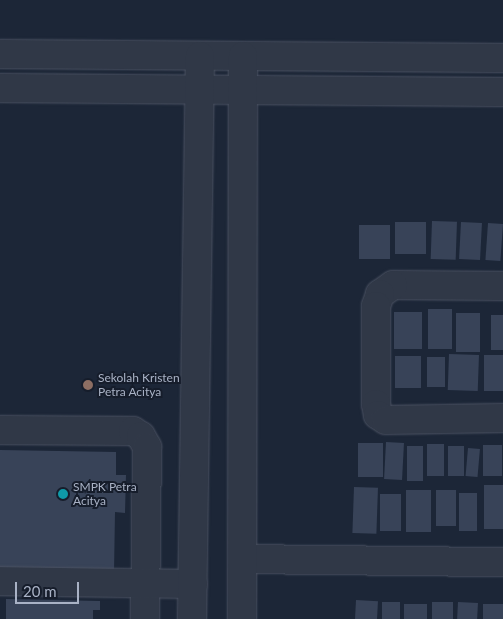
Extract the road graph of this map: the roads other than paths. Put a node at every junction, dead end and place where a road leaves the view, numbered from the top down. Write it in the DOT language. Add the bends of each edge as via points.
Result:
graph roads {
  1 [pos="0,54"];
  2 [pos="200,56"];
  3 [pos="243,56"];
  4 [pos="503,58"];
  5 [pos="0,88"];
  6 [pos="200,90"];
  7 [pos="245,90"];
  8 [pos="503,92"];
  9 [pos="503,286"];
  10 [pos="503,418"];
  11 [pos="0,430"];
  12 [pos="243,559"];
  13 [pos="503,562"];
  14 [pos="0,581"];
  15 [pos="145,584"];
  16 [pos="193,584"];
  17 [pos="145,619"];
  18 [pos="192,619"];
  19 [pos="242,619"];
  1 -- 2 [label="street"];
  2 -- 3 [label="street"];
  2 -- 6 [label="street"];
  3 -- 4 [label="street"];
  3 -- 7 [label="street"];
  5 -- 6 [label="street"];
  6 -- 7 [label="street"];
  6 -- 16 [label="street"];
  7 -- 8 [label="street"];
  7 -- 12 [label="street"];
  9 -- 10 [label="street" via="393,285 380,294 376,306 376,404 378,415 386,420"];
  11 -- 15 [label="street" via="133,431 141,436 147,447"];
  12 -- 13 [label="street"];
  12 -- 19 [label="street"];
  14 -- 15 [label="street"];
  15 -- 16 [label="street"];
  15 -- 17 [label="street"];
  16 -- 18 [label="street"];
}
